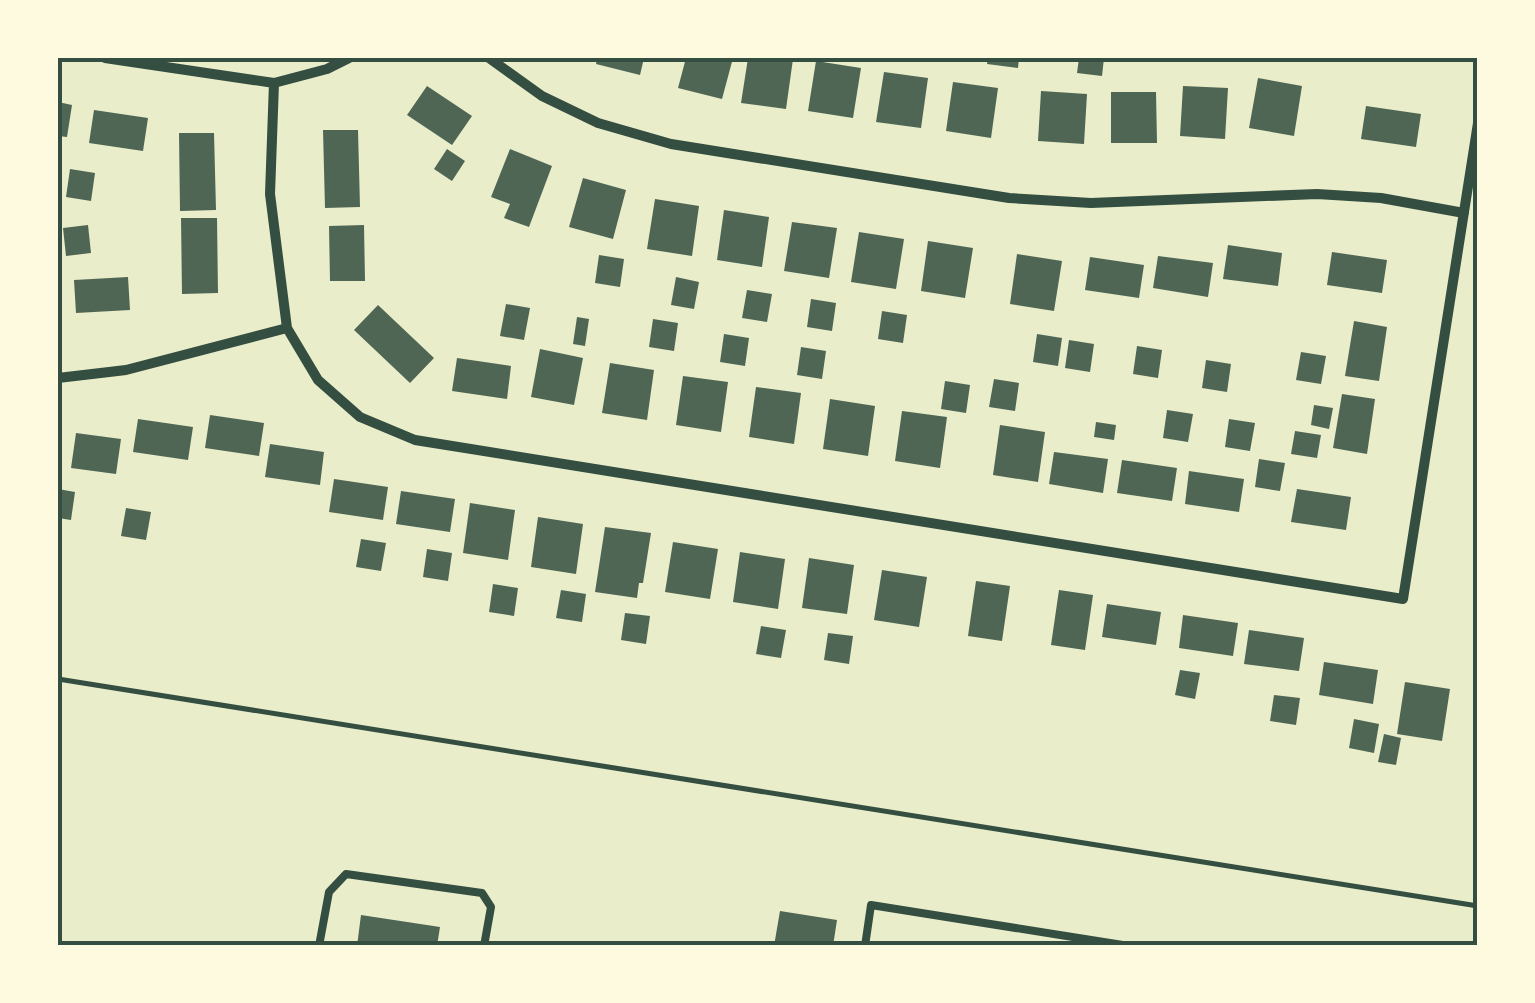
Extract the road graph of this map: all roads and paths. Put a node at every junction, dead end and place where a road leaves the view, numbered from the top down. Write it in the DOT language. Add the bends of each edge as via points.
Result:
graph roads {
  1 [pos="105,58"];
  2 [pos="349,58"];
  3 [pos="489,58"];
  4 [pos="274,83"];
  5 [pos="1478,124"];
  6 [pos="1464,213"];
  7 [pos="286,328"];
  8 [pos="58,378"];
  9 [pos="58,679"];
  10 [pos="1478,906"];
  11 [pos="319,946"];
  12 [pos="484,946"];
  13 [pos="866,946"];
  14 [pos="1128,946"];
  1 -- 4 [label="street"];
  2 -- 4 [label="street"];
  3 -- 6 [label="street" via="542,96 598,123 671,144 915,183 1092,203 1317,194"];
  4 -- 7 [label="street" via="270,194"];
  5 -- 6 [label="street"];
  6 -- 7 [label="street" via="1403,599 415,440 360,417 318,380"];
  7 -- 8 [label="street" via="126,370"];
  9 -- 10 [label="path"];
  11 -- 12 [label="lane" via="328,892 346,874 482,893 490,907"];
  13 -- 14 [label="lane" via="872,905"];
}
